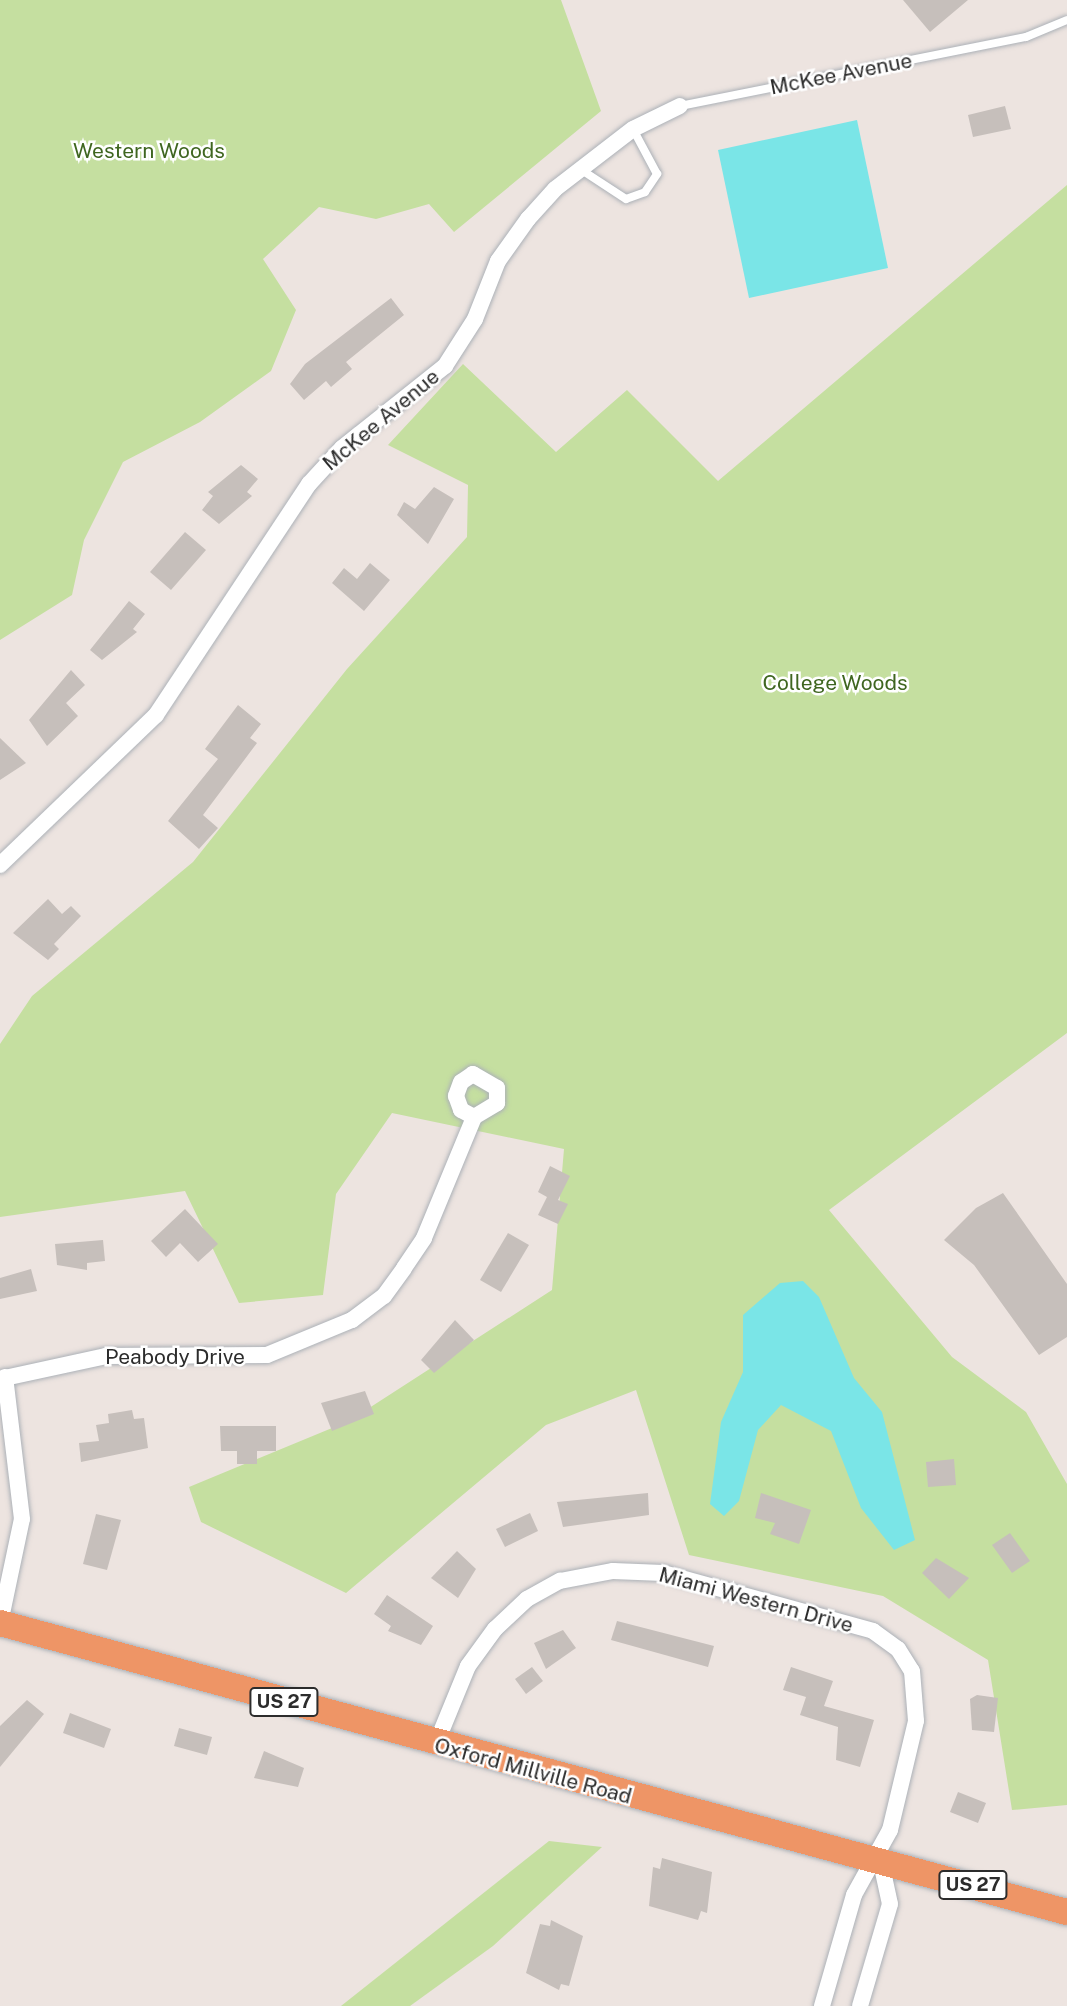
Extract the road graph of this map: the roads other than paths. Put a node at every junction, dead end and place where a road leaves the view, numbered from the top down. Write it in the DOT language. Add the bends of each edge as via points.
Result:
graph roads {
  1 [pos="1067,20"];
  2 [pos="680,106"];
  3 [pos="633,129"];
  4 [pos="580,169"];
  5 [pos="0,865"];
  6 [pos="474,1117"];
  7 [pos="2,1378"];
  8 [pos="0,1623"];
  9 [pos="436,1745"];
  10 [pos="880,1858"];
  11 [pos="1067,1912"];
  12 [pos="822,2006"];
  13 [pos="860,2006"];
  1 -- 2 [label="lane, McKee Avenue" via="1026,37"];
  2 -- 3 [label="street, McKee Avenue"];
  3 -- 4 [label="street, McKee Avenue"];
  3 -- 4 [label="lane" via="657,174 645,192 626,199"];
  4 -- 5 [label="street, McKee Avenue" via="528,219 498,261 475,319 445,366 342,448 309,484 156,715"];
  6 -- 7 [label="street, Peabody Drive" via="424,1238 384,1296 352,1320 267,1355 106,1356"];
  7 -- 8 [label="street" via="22,1519"];
  8 -- 9 [label="highway, Oxford Millville Road / US 27"];
  9 -- 10 [label="highway, Oxford Millville Road / US 27"];
  9 -- 10 [label="street, Miami Western Drive" via="468,1666 527,1600 573,1579 613,1571 663,1573 873,1631 898,1649 915,1683 916,1721"];
  10 -- 11 [label="highway, Oxford Millville Road / US 27"];
  10 -- 12 [label="street" via="854,1895"];
  10 -- 13 [label="street" via="890,1904"];
}
